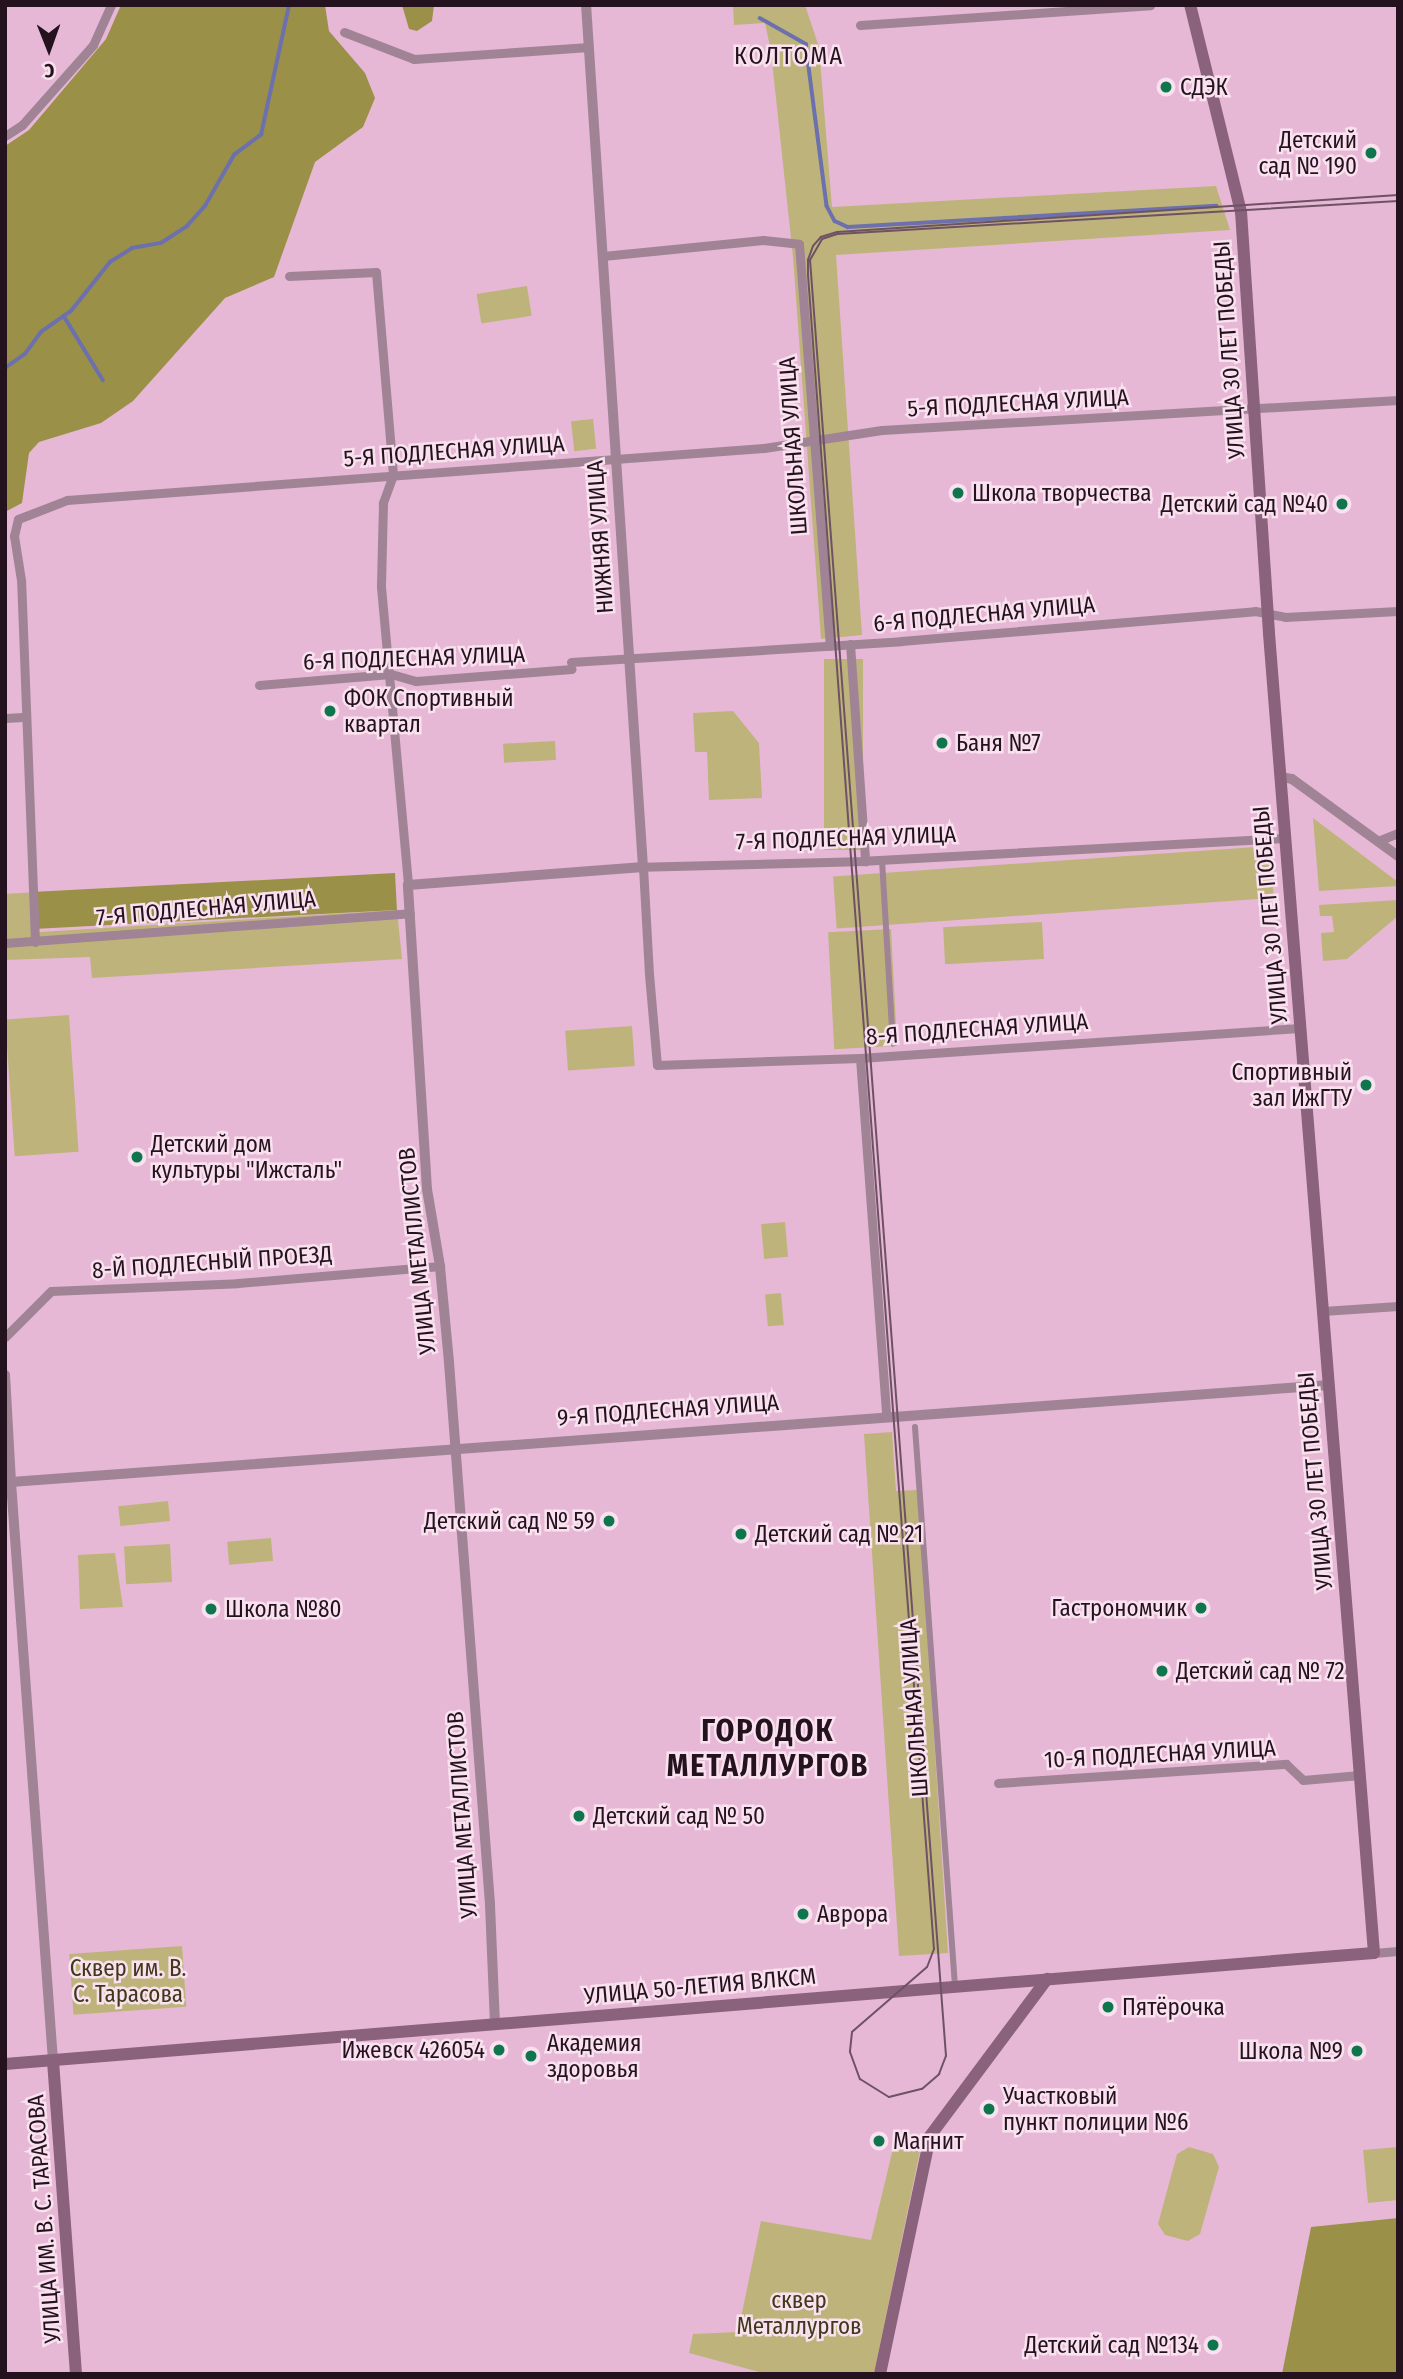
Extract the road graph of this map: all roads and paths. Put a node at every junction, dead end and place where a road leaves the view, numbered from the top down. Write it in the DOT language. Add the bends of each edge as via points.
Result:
graph roads {
  1 [pos="111,5"];
  2 [pos="586,5"];
  3 [pos="1150,5"];
  4 [pos="1189,5"];
  5 [pos="860,25"];
  6 [pos="344,32"];
  7 [pos="589,47"];
  8 [pos="5,136"];
  9 [pos="603,256"];
  10 [pos="289,276"];
  11 [pos="1398,400"];
  12 [pos="1254,408"];
  13 [pos="814,443"];
  14 [pos="616,458"];
  15 [pos="393,475"];
  16 [pos="1268,610"];
  17 [pos="1398,611"];
  18 [pos="850,645"];
  19 [pos="830,646"];
  20 [pos="629,659"];
  21 [pos="391,674"];
  22 [pos="259,685"];
  23 [pos="23,717"];
  24 [pos="5,718"];
  25 [pos="1280,777"];
  26 [pos="1398,832"];
  27 [pos="1285,838"];
  28 [pos="1378,841"];
  29 [pos="1398,856"];
  30 [pos="882,860"];
  31 [pos="865,861"];
  32 [pos="643,867"];
  33 [pos="408,885"];
  34 [pos="410,914"];
  35 [pos="35,942"];
  36 [pos="5,943"];
  37 [pos="1300,1028"];
  38 [pos="893,1044"];
  39 [pos="860,1058"];
  40 [pos="657,1065"];
  41 [pos="440,1266"];
  42 [pos="1398,1306"];
  43 [pos="1323,1311"];
  44 [pos="5,1337"];
  45 [pos="5,1374"];
  46 [pos="1329,1385"];
  47 [pos="886,1416"];
  48 [pos="915,1427"];
  49 [pos="454,1446"];
  50 [pos="11,1482"];
  51 [pos="1360,1775"];
  52 [pos="998,1783"];
  53 [pos="1398,1951"];
  54 [pos="1374,1953"];
  55 [pos="1047,1979"];
  56 [pos="955,1987"];
  57 [pos="495,2024"];
  58 [pos="53,2061"];
  59 [pos="5,2064"];
  60 [pos="76,2374"];
  61 [pos="880,2374"];
  1 -- 8 [label="street" via="93,45 22,125"];
  2 -- 7 [label="street, НИЖНЯЯ УЛИЦА"];
  3 -- 5 [label="street"];
  4 -- 12 [label="main road, УЛИЦА 30 ЛЕТ ПОБЕДЫ" via="1240,207"];
  6 -- 7 [label="street" via="414,59"];
  7 -- 9 [label="street, НИЖНЯЯ УЛИЦА"];
  9 -- 13 [label="street, ШКОЛЬНАЯ УЛИЦА" via="763,240 799,244"];
  9 -- 14 [label="street, НИЖНЯЯ УЛИЦА"];
  10 -- 15 [label="street" via="376,272"];
  11 -- 12 [label="street, 5-Я ПОДЛЕСНАЯ УЛИЦА"];
  12 -- 13 [label="street, 5-Я ПОДЛЕСНАЯ УЛИЦА" via="883,430"];
  12 -- 16 [label="main road, УЛИЦА 30 ЛЕТ ПОБЕДЫ"];
  13 -- 14 [label="street, 5-Я ПОДЛЕСНАЯ УЛИЦА"];
  13 -- 19 [label="street, ШКОЛЬНАЯ УЛИЦА"];
  14 -- 15 [label="street, 5-Я ПОДЛЕСНАЯ УЛИЦА"];
  14 -- 20 [label="street, НИЖНЯЯ УЛИЦА"];
  15 -- 21 [label="street, УЛИЦА МЕТАЛЛИСТОВ" via="383,503 381,587"];
  15 -- 23 [label="street, 5-Я ПОДЛЕСНАЯ УЛИЦА" via="67,500 18,519 14,536 21,580"];
  16 -- 17 [label="street, 6-Я ПОДЛЕСНАЯ УЛИЦА" via="1285,617"];
  16 -- 18 [label="street, 6-Я ПОДЛЕСНАЯ УЛИЦА"];
  16 -- 25 [label="main road, УЛИЦА 30 ЛЕТ ПОБЕДЫ"];
  18 -- 19 [label="street, 6-Я ПОДЛЕСНАЯ УЛИЦА"];
  18 -- 31 [label="street"];
  19 -- 20 [label="street, 6-Я ПОДЛЕСНАЯ УЛИЦА"];
  20 -- 21 [label="street, 6-Я ПОДЛЕСНАЯ УЛИЦА" via="416,681"];
  20 -- 32 [label="street, НИЖНЯЯ УЛИЦА"];
  21 -- 22 [label="street, 6-Я ПОДЛЕСНАЯ УЛИЦА"];
  21 -- 33 [label="street, УЛИЦА МЕТАЛЛИСТОВ"];
  23 -- 24 [label="street"];
  23 -- 35 [label="street"];
  25 -- 27 [label="main road, УЛИЦА 30 ЛЕТ ПОБЕДЫ"];
  25 -- 28 [label="street" via="1292,779"];
  26 -- 28 [label="street"];
  27 -- 30 [label="street, 7-Я ПОДЛЕСНАЯ УЛИЦА"];
  27 -- 37 [label="main road, УЛИЦА 30 ЛЕТ ПОБЕДЫ"];
  28 -- 29 [label="street"];
  30 -- 31 [label="street, 7-Я ПОДЛЕСНАЯ УЛИЦА"];
  30 -- 38 [label="street"];
  31 -- 32 [label="street, 7-Я ПОДЛЕСНАЯ УЛИЦА"];
  32 -- 33 [label="street, 7-Я ПОДЛЕСНАЯ УЛИЦА"];
  32 -- 40 [label="street, НИЖНЯЯ УЛИЦА"];
  33 -- 34 [label="street, УЛИЦА МЕТАЛЛИСТОВ"];
  34 -- 35 [label="street, 7-Я ПОДЛЕСНАЯ УЛИЦА"];
  34 -- 41 [label="street, УЛИЦА МЕТАЛЛИСТОВ" via="427,1189"];
  35 -- 36 [label="street, 7-Я ПОДЛЕСНАЯ УЛИЦА"];
  37 -- 39 [label="street, 8-Я ПОДЛЕСНАЯ УЛИЦА"];
  37 -- 43 [label="main road, УЛИЦА 30 ЛЕТ ПОБЕДЫ"];
  39 -- 40 [label="street, 8-Я ПОДЛЕСНАЯ УЛИЦА"];
  39 -- 47 [label="street"];
  41 -- 44 [label="street, 8-Й ПОДЛЕСНЫЙ ПРОЕЗД" via="238,1283 51,1291"];
  41 -- 49 [label="street, УЛИЦА МЕТАЛЛИСТОВ"];
  42 -- 43 [label="street"];
  43 -- 46 [label="main road, УЛИЦА 30 ЛЕТ ПОБЕДЫ"];
  45 -- 50 [label="street"];
  46 -- 47 [label="street, 9-Я ПОДЛЕСНАЯ УЛИЦА"];
  46 -- 51 [label="main road, УЛИЦА 30 ЛЕТ ПОБЕДЫ"];
  47 -- 49 [label="street, 9-Я ПОДЛЕСНАЯ УЛИЦА"];
  48 -- 56 [label="street, ШКОЛЬНАЯ УЛИЦА"];
  49 -- 50 [label="street, 9-Я ПОДЛЕСНАЯ УЛИЦА"];
  49 -- 57 [label="street, УЛИЦА МЕТАЛЛИСТОВ" via="490,1904"];
  50 -- 58 [label="street"];
  51 -- 52 [label="street, 10-Я ПОДЛЕСНАЯ УЛИЦА" via="1303,1780 1286,1763"];
  51 -- 54 [label="main road, УЛИЦА 30 ЛЕТ ПОБЕДЫ"];
  53 -- 54 [label="street, УЛИЦА 50-ЛЕТИЯ ВЛКСМ"];
  54 -- 55 [label="main road, УЛИЦА 50-ЛЕТИЯ ВЛКСМ"];
  55 -- 56 [label="main road, УЛИЦА 50-ЛЕТИЯ ВЛКСМ"];
  55 -- 61 [label="main road" via="930,2136"];
  56 -- 57 [label="main road, УЛИЦА 50-ЛЕТИЯ ВЛКСМ"];
  57 -- 58 [label="main road, УЛИЦА 50-ЛЕТИЯ ВЛКСМ"];
  58 -- 59 [label="main road, УЛИЦА 50-ЛЕТИЯ ВЛКСМ"];
  58 -- 60 [label="main road, УЛИЦА ИМ. В. С. ТАРАСОВА"];
}
